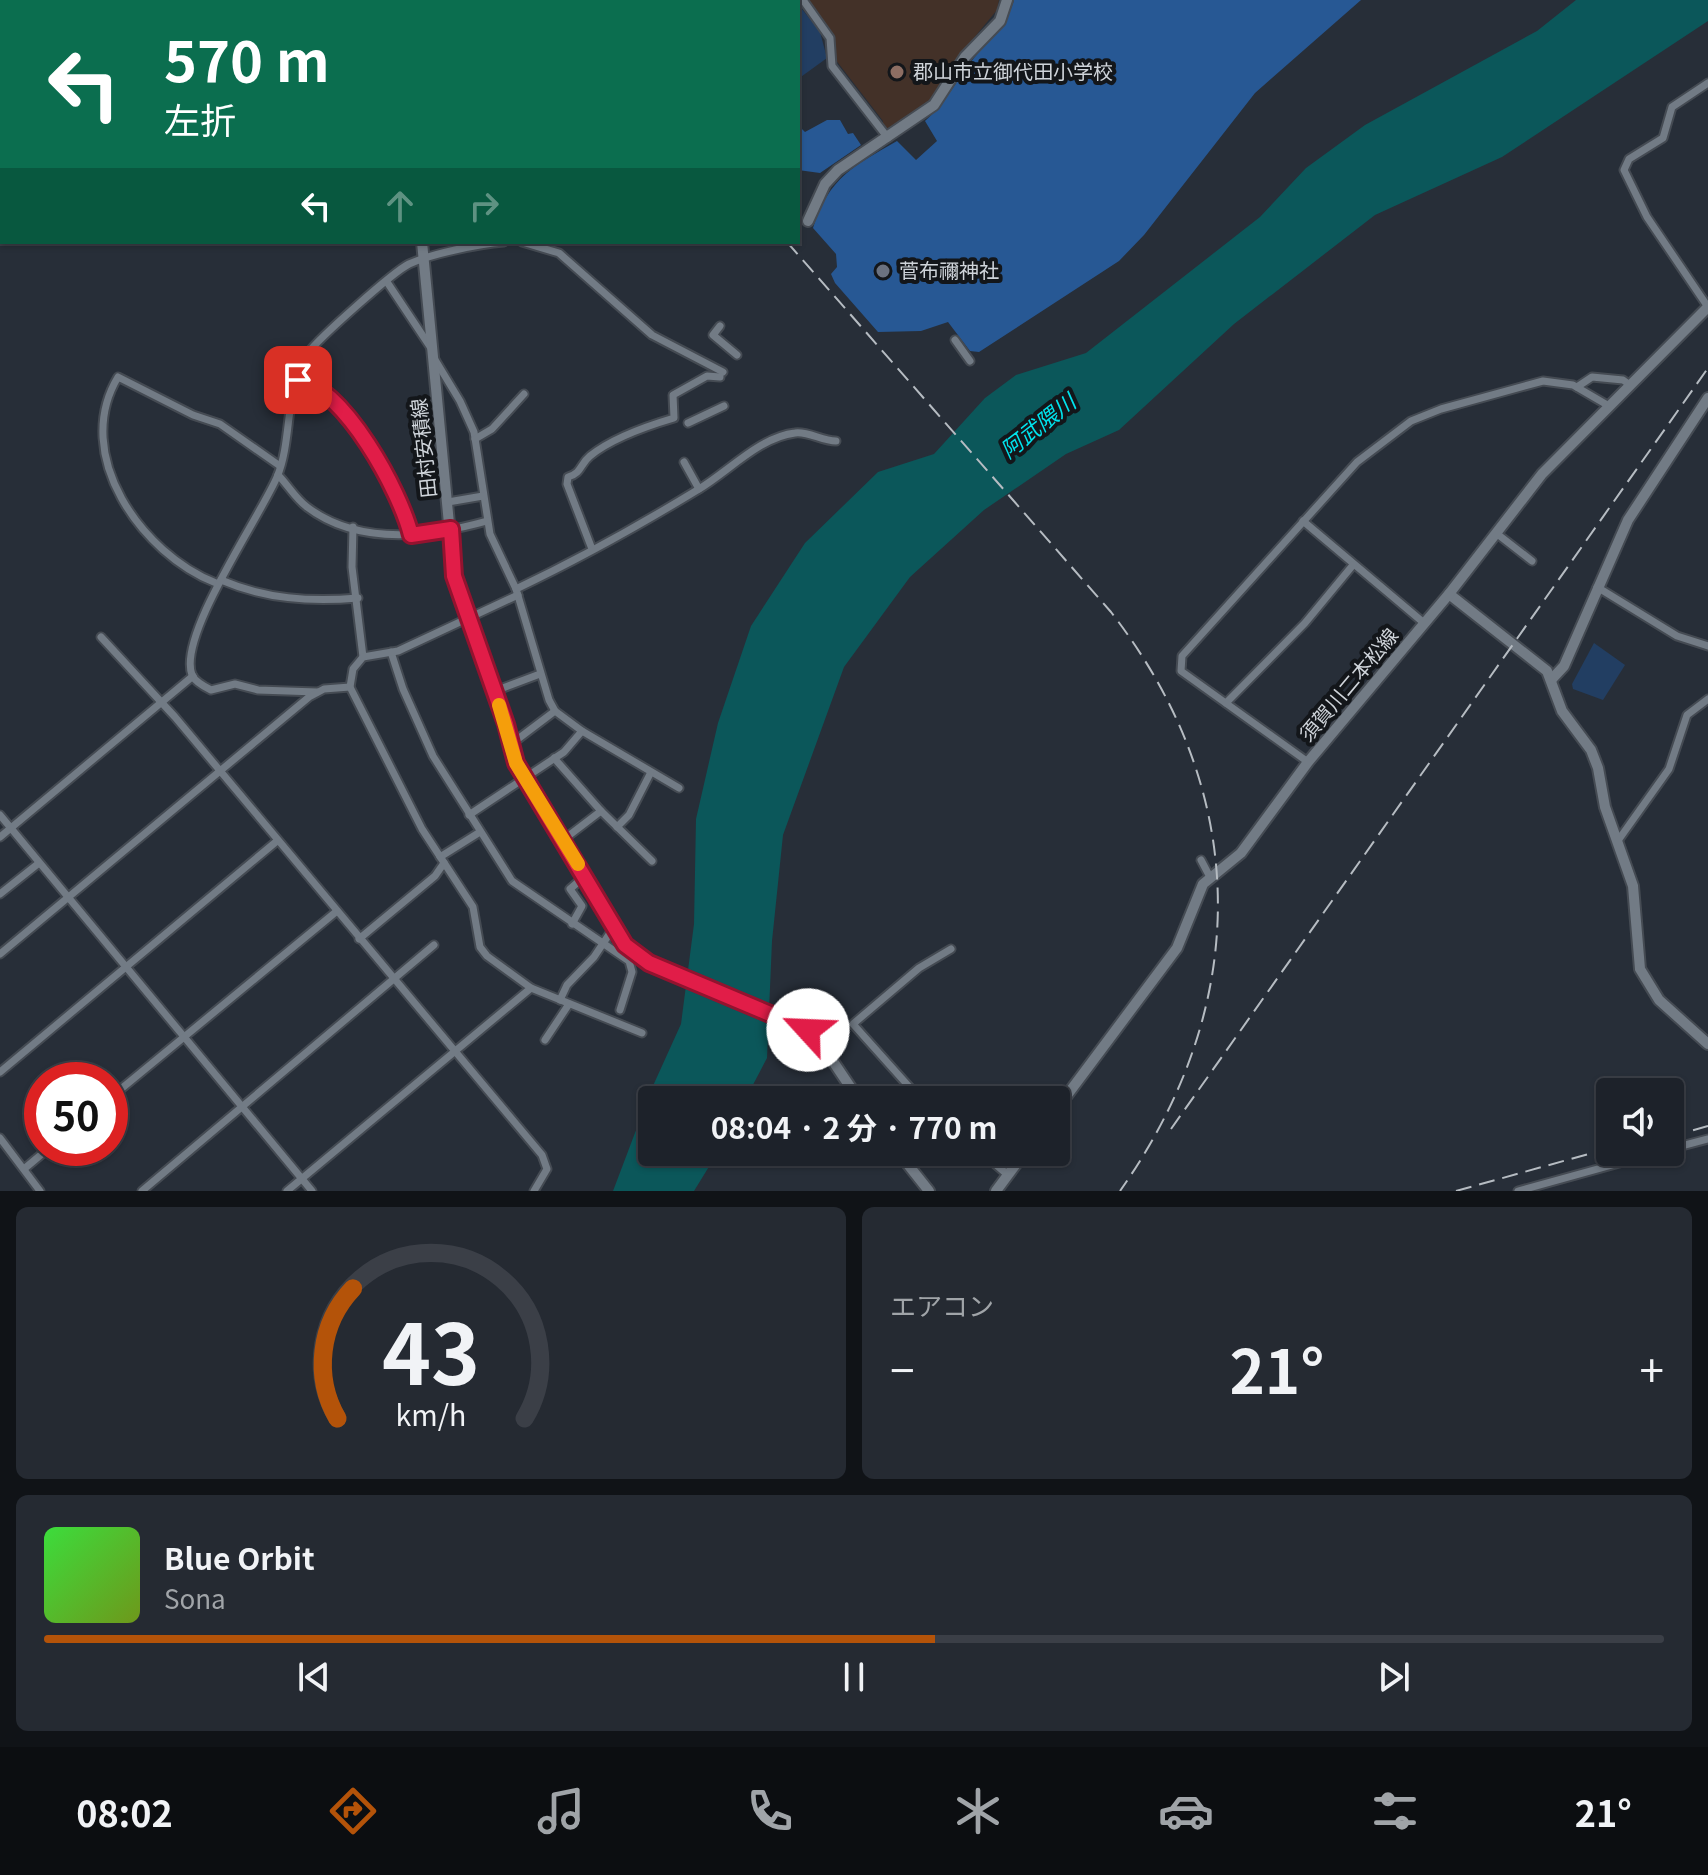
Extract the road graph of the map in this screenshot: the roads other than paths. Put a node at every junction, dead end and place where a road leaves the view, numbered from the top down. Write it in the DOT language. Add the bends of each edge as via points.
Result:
graph roads {
  1 [pos="803,0"];
  2 [pos="1007,0"];
  3 [pos="1708,83"];
  4 [pos="888,138"];
  5 [pos="808,221"];
  6 [pos="422,244"];
  7 [pos="495,244"];
  8 [pos="529,244"];
  9 [pos="424,260"];
  10 [pos="387,282"];
  11 [pos="1708,307"];
  12 [pos="720,326"];
  13 [pos="955,340"];
  14 [pos="433,353"];
  15 [pos="737,355"];
  16 [pos="970,361"];
  17 [pos="298,380"];
  18 [pos="1630,385"];
  19 [pos="1577,387"];
  20 [pos="524,394"];
  21 [pos="1708,398"];
  22 [pos="724,406"];
  23 [pos="1609,406"];
  24 [pos="688,423"];
  25 [pos="475,439"];
  26 [pos="836,441"];
  27 [pos="684,462"];
  28 [pos="279,471"];
  29 [pos="699,489"];
  30 [pos="483,496"];
  31 [pos="448,502"];
  32 [pos="487,521"];
  33 [pos="1303,521"];
  34 [pos="353,527"];
  35 [pos="451,529"];
  36 [pos="1496,533"];
  37 [pos="411,535"];
  38 [pos="592,549"];
  39 [pos="1532,561"];
  40 [pos="1353,565"];
  41 [pos="219,581"];
  42 [pos="1597,587"];
  43 [pos="517,592"];
  44 [pos="1449,594"];
  45 [pos="358,598"];
  46 [pos="469,619"];
  47 [pos="1424,623"];
  48 [pos="101,637"];
  49 [pos="1708,646"];
  50 [pos="391,652"];
  51 [pos="363,657"];
  52 [pos="540,674"];
  53 [pos="193,676"];
  54 [pos="1551,680"];
  55 [pos="350,687"];
  56 [pos="495,691"];
  57 [pos="317,692"];
  58 [pos="1708,699"];
  59 [pos="162,703"];
  60 [pos="1226,703"];
  61 [pos="555,711"];
  62 [pos="582,731"];
  63 [pos="510,745"];
  64 [pos="554,758"];
  65 [pos="1308,762"];
  66 [pos="220,771"];
  67 [pos="650,774"];
  68 [pos="524,778"];
  69 [pos="679,788"];
  70 [pos="601,811"];
  71 [pos="0,815"];
  72 [pos="469,815"];
  73 [pos="617,827"];
  74 [pos="11,828"];
  75 [pos="480,832"];
  76 [pos="0,837"];
  77 [pos="563,840"];
  78 [pos="277,841"];
  79 [pos="1617,842"];
  80 [pos="442,860"];
  81 [pos="1201,860"];
  82 [pos="652,861"];
  83 [pos="39,863"];
  84 [pos="585,876"];
  85 [pos="1210,877"];
  86 [pos="0,894"];
  87 [pos="68,897"];
  88 [pos="337,911"];
  89 [pos="572,924"];
  90 [pos="614,927"];
  91 [pos="359,939"];
  92 [pos="603,942"];
  93 [pos="434,945"];
  94 [pos="951,949"];
  95 [pos="0,954"];
  96 [pos="127,967"];
  97 [pos="394,981"];
  98 [pos="531,988"];
  99 [pos="560,1000"];
  100 [pos="569,1004"];
  101 [pos="620,1010"];
  102 [pos="642,1033"];
  103 [pos="185,1037"];
  104 [pos="545,1040"];
  105 [pos="1708,1044"];
  106 [pos="453,1053"];
  107 [pos="0,1072"];
  108 [pos="128,1083"];
  109 [pos="849,1086"];
  110 [pos="908,1086"];
  111 [pos="1070,1091"];
  112 [pos="243,1107"];
  113 [pos="0,1138"];
  114 [pos="1708,1139"];
  115 [pos="1684,1145"];
  116 [pos="28,1166"];
  117 [pos="909,1166"];
  118 [pos="997,1166"];
  119 [pos="1015,1166"];
  120 [pos="1608,1166"];
  121 [pos="24,1169"];
  122 [pos="1008,1175"];
  123 [pos="302,1178"];
  124 [pos="40,1191"];
  125 [pos="142,1191"];
  126 [pos="287,1191"];
  127 [pos="312,1191"];
  128 [pos="534,1191"];
  129 [pos="929,1191"];
  130 [pos="996,1191"];
  131 [pos="1518,1191"];
  1 -- 4 [label="street" via="830,38 832,66"];
  2 -- 4 [label="main road" via="1000,21 965,57 934,105"];
  3 -- 11 [label="street" via="1672,107 1664,136 1630,157 1624,170 1647,218"];
  4 -- 5 [label="main road" via="838,170 825,184"];
  6 -- 9 [label="main road, 田村安積線"];
  7 -- 9 [label="street"];
  8 -- 38 [label="street" via="559,253 652,335 721,375 707,376 673,395 674,418 611,444 568,477 567,487"];
  9 -- 10 [label="street" via="402,268"];
  9 -- 14 [label="main road, 田村安積線"];
  10 -- 14 [label="street"];
  10 -- 17 [label="street" via="314,345"];
  11 -- 18 [label="main road, 須賀川二本松線"];
  12 -- 15 [label="street" via="713,335"];
  13 -- 16 [label="street"];
  14 -- 25 [label="street"];
  14 -- 31 [label="main road, 田村安積線"];
  17 -- 28 [label="street"];
  17 -- 37 [label="street" via="350,418 386,477"];
  18 -- 19 [label="street" via="1592,377"];
  18 -- 23 [label="main road, 須賀川二本松線"];
  19 -- 23 [label="street"];
  19 -- 33 [label="street" via="1531,383 1421,416 1357,462"];
  20 -- 25 [label="street" via="492,429"];
  21 -- 42 [label="main road" via="1628,520"];
  22 -- 24 [label="street"];
  23 -- 36 [label="main road, 須賀川二本松線" via="1542,474"];
  25 -- 30 [label="street"];
  26 -- 29 [label="street" via="798,433 777,438"];
  27 -- 29 [label="street"];
  28 -- 34 [label="street" via="307,507"];
  28 -- 41 [label="street"];
  28 -- 41 [label="street" via="220,424 118,377 112,386 101,427 119,495 145,531 184,566"];
  29 -- 38 [label="street"];
  30 -- 31 [label="street"];
  30 -- 32 [label="street"];
  31 -- 35 [label="main road, 田村安積線"];
  32 -- 35 [label="street"];
  32 -- 43 [label="street"];
  33 -- 40 [label="street"];
  33 -- 60 [label="street" via="1180,659 1181,671"];
  34 -- 37 [label="street"];
  34 -- 45 [label="street"];
  35 -- 37 [label="street"];
  35 -- 46 [label="main road, 田村安積線" via="454,576"];
  36 -- 39 [label="street"];
  36 -- 44 [label="main road, 須賀川二本松線"];
  38 -- 43 [label="street"];
  40 -- 47 [label="street"];
  40 -- 60 [label="street"];
  41 -- 45 [label="street" via="283,598"];
  41 -- 53 [label="street" via="194,647"];
  42 -- 49 [label="street" via="1677,636"];
  42 -- 54 [label="main road" via="1564,666"];
  43 -- 46 [label="street"];
  43 -- 52 [label="street"];
  44 -- 47 [label="main road, 須賀川二本松線"];
  44 -- 54 [label="main road" via="1543,666"];
  45 -- 51 [label="street"];
  46 -- 50 [label="street"];
  46 -- 56 [label="main road, 田村安積線"];
  47 -- 65 [label="main road, 須賀川二本松線"];
  48 -- 59 [label="street"];
  50 -- 51 [label="street"];
  50 -- 72 [label="street" via="429,748"];
  51 -- 55 [label="street" via="353,669"];
  52 -- 56 [label="street"];
  52 -- 61 [label="street"];
  53 -- 57 [label="street" via="211,690 235,684"];
  53 -- 59 [label="street"];
  54 -- 79 [label="main road" via="1562,711 1595,760"];
  55 -- 57 [label="street"];
  55 -- 80 [label="street"];
  56 -- 63 [label="main road, 田村安積線"];
  57 -- 66 [label="street"];
  58 -- 79 [label="street" via="1687,715 1669,769"];
  59 -- 66 [label="street"];
  59 -- 74 [label="street"];
  60 -- 65 [label="street"];
  61 -- 62 [label="street"];
  61 -- 63 [label="street"];
  62 -- 64 [label="street"];
  62 -- 67 [label="street"];
  63 -- 68 [label="main road, 田村安積線"];
  64 -- 68 [label="street"];
  64 -- 70 [label="street"];
  65 -- 85 [label="main road, 須賀川二本松線" via="1241,853"];
  66 -- 78 [label="street"];
  66 -- 87 [label="street"];
  67 -- 69 [label="street"];
  67 -- 73 [label="street"];
  68 -- 72 [label="street"];
  68 -- 77 [label="main road, 田村安積線"];
  70 -- 73 [label="street"];
  70 -- 77 [label="street"];
  71 -- 74 [label="street"];
  72 -- 75 [label="street"];
  73 -- 82 [label="street"];
  74 -- 76 [label="street"];
  74 -- 83 [label="street"];
  75 -- 80 [label="street"];
  75 -- 89 [label="street" via="521,890"];
  77 -- 84 [label="main road, 田村安積線"];
  78 -- 88 [label="street"];
  78 -- 96 [label="street"];
  79 -- 105 [label="main road" via="1633,886 1635,948 1643,977 1659,1000"];
  80 -- 91 [label="street" via="435,876"];
  80 -- 98 [label="street" via="473,907 476,939 483,952"];
  81 -- 85 [label="street"];
  83 -- 86 [label="street"];
  83 -- 87 [label="street"];
  84 -- 89 [label="street" via="570,889 582,906"];
  84 -- 90 [label="main road, 田村安積線"];
  85 -- 111 [label="main road, 須賀川二本松線" via="1194,901 1177,948"];
  87 -- 95 [label="street"];
  87 -- 96 [label="street"];
  88 -- 91 [label="street"];
  88 -- 103 [label="street"];
  89 -- 92 [label="street"];
  90 -- 92 [label="street"];
  90 -- 109 [label="main road, 田村安積線" via="632,952 814,1035"];
  91 -- 97 [label="street"];
  92 -- 99 [label="street"];
  92 -- 101 [label="street" via="626,957 632,969"];
  93 -- 97 [label="street"];
  94 -- 110 [label="street" via="916,970 852,1026"];
  96 -- 103 [label="street"];
  96 -- 107 [label="street"];
  97 -- 106 [label="street"];
  97 -- 112 [label="street"];
  98 -- 99 [label="street"];
  98 -- 106 [label="street"];
  99 -- 100 [label="street"];
  100 -- 102 [label="street"];
  100 -- 104 [label="street"];
  103 -- 108 [label="street"];
  103 -- 112 [label="street"];
  106 -- 123 [label="street"];
  106 -- 128 [label="street" via="547,1164"];
  112 -- 123 [label="street"];
  112 -- 125 [label="street"];
  113 -- 121 [label="street"];
  114 -- 115 [label="street"];
  116 -- 121 [label="street"];
  117 -- 129 [label="main road"];
  118 -- 122 [label="street"];
  119 -- 122 [label="main road"];
  120 -- 131 [label="street"];
  121 -- 124 [label="street"];
  122 -- 130 [label="main road"];
  123 -- 126 [label="street"];
  123 -- 127 [label="street"];
}
